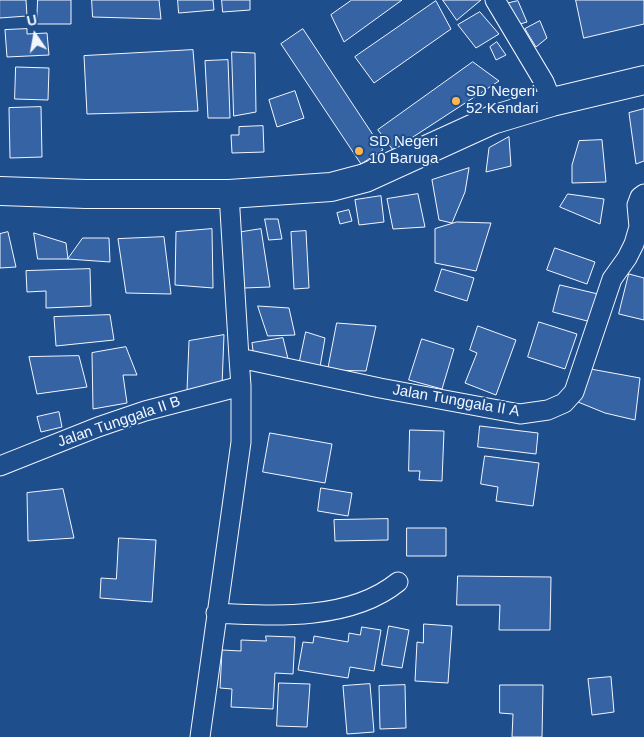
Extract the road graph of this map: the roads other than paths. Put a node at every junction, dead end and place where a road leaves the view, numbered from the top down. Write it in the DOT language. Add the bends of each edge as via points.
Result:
graph roads {
  1 [pos="495,0"];
  2 [pos="644,80"];
  3 [pos="552,102"];
  4 [pos="0,191"];
  5 [pos="230,194"];
  6 [pos="644,194"];
  7 [pos="239,358"];
  8 [pos="241,386"];
  9 [pos="0,466"];
  10 [pos="398,582"];
  11 [pos="216,613"];
  12 [pos="200,737"];
  1 -- 3 [label="street" via="544,82"];
  2 -- 3 [label="street"];
  3 -- 5 [label="street" via="492,120 365,178 331,187"];
  4 -- 5 [label="street"];
  5 -- 7 [label="street"];
  6 -- 7 [label="street, Jalan Tunggala II A" via="637,205 638,227 634,244 612,279 574,392 564,403 548,410 520,414"];
  7 -- 8 [label="street"];
  8 -- 9 [label="street, Jalan Tunggala II B" via="130,416"];
  8 -- 11 [label="street" via="240,442"];
  10 -- 11 [label="street" via="386,592 354,606 314,612"];
  11 -- 12 [label="street"];
}
